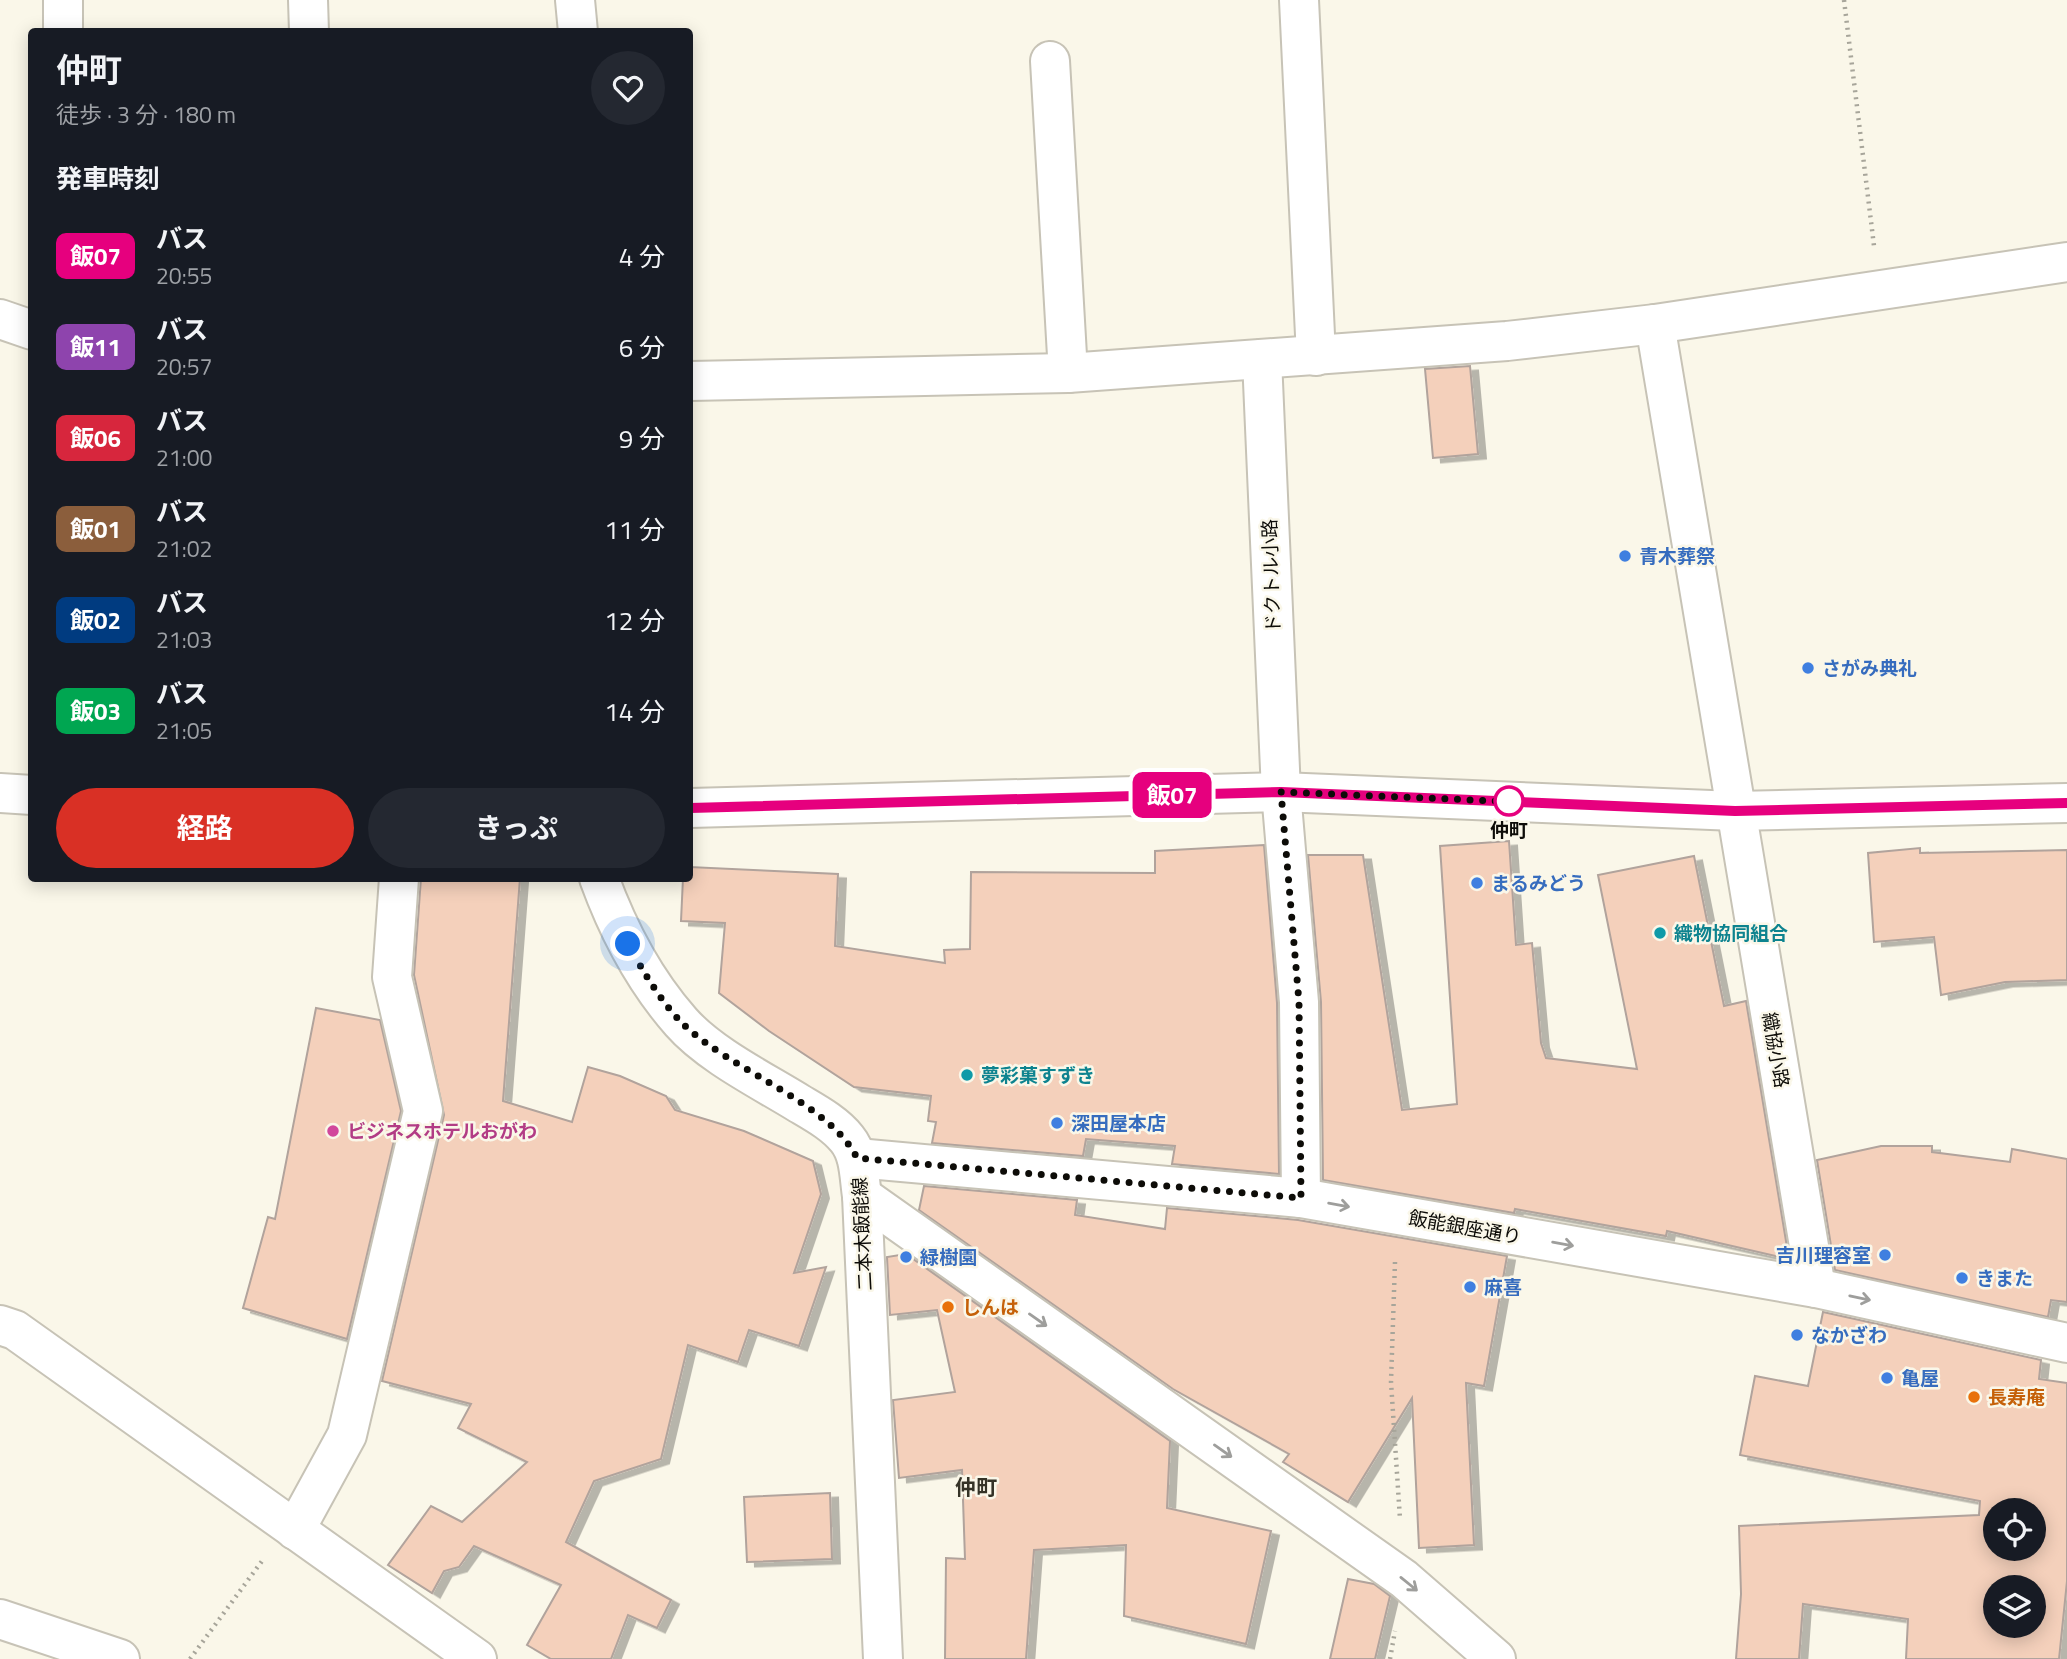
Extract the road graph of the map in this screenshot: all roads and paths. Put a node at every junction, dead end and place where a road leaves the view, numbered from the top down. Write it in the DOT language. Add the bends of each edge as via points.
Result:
graph roads {
  1 [pos="63,0"];
  2 [pos="308,0"];
  3 [pos="575,0"];
  4 [pos="1299,0"];
  5 [pos="1844,0"];
  6 [pos="63,28"];
  7 [pos="309,28"];
  8 [pos="578,28"];
  9 [pos="1050,61"];
  10 [pos="2067,262"];
  11 [pos="1879,290"];
  12 [pos="0,319"];
  13 [pos="1655,324"];
  14 [pos="28,329"];
  15 [pos="1316,356"];
  16 [pos="1262,359"];
  17 [pos="1068,373"];
  18 [pos="693,381"];
  19 [pos="1281,792"];
  20 [pos="0,793"];
  21 [pos="28,795"];
  22 [pos="2067,803"];
  23 [pos="693,808"];
  24 [pos="1735,811"];
  25 [pos="399,882"];
  26 [pos="600,882"];
  27 [pos="857,1158"];
  28 [pos="862,1196"];
  29 [pos="1301,1198"];
  30 [pos="1396,1215"];
  31 [pos="1816,1288"];
  32 [pos="0,1325"];
  33 [pos="2067,1343"];
  34 [pos="292,1527"];
  35 [pos="1404,1579"];
  36 [pos="0,1619"];
  37 [pos="120,1659"];
  38 [pos="190,1659"];
  39 [pos="477,1659"];
  40 [pos="883,1659"];
  41 [pos="1496,1659"];
  1 -- 6 [label="street"];
  2 -- 7 [label="street"];
  3 -- 8 [label="street"];
  4 -- 15 [label="street"];
  5 -- 11 [label="path"];
  9 -- 17 [label="street"];
  10 -- 11 [label="street"];
  11 -- 13 [label="street"];
  12 -- 14 [label="street"];
  13 -- 15 [label="street"];
  13 -- 24 [label="street, 織協小路"];
  15 -- 16 [label="street"];
  16 -- 17 [label="street"];
  16 -- 19 [label="street, ドクトル小路"];
  17 -- 18 [label="street"];
  19 -- 23 [label="street"];
  19 -- 24 [label="street"];
  19 -- 29 [label="street, ドクトル小路" via="1299,1002"];
  20 -- 21 [label="street"];
  22 -- 24 [label="street"];
  24 -- 31 [label="street, 織協小路"];
  25 -- 34 [label="street" via="392,977 422,1111 347,1435"];
  26 -- 27 [label="street, 二本木飯能線" via="634,956 682,1023 725,1057 831,1124 848,1140"];
  27 -- 28 [label="street, 二本木飯能線"];
  27 -- 29 [label="street, 飯能銀座通り"];
  28 -- 35 [label="street, one-way"];
  28 -- 40 [label="street, 二本木飯能線"];
  29 -- 30 [label="street, 飯能銀座通り, one-way"];
  30 -- 31 [label="street, 飯能銀座通り, one-way"];
  30 -- 35 [label="path" via="1391,1382"];
  31 -- 33 [label="street, 飯能銀座通り, one-way"];
  32 -- 34 [label="street" via="15,1330"];
  34 -- 38 [label="path"];
  34 -- 39 [label="street"];
  35 -- 41 [label="street, one-way"];
  36 -- 37 [label="street"];
}
